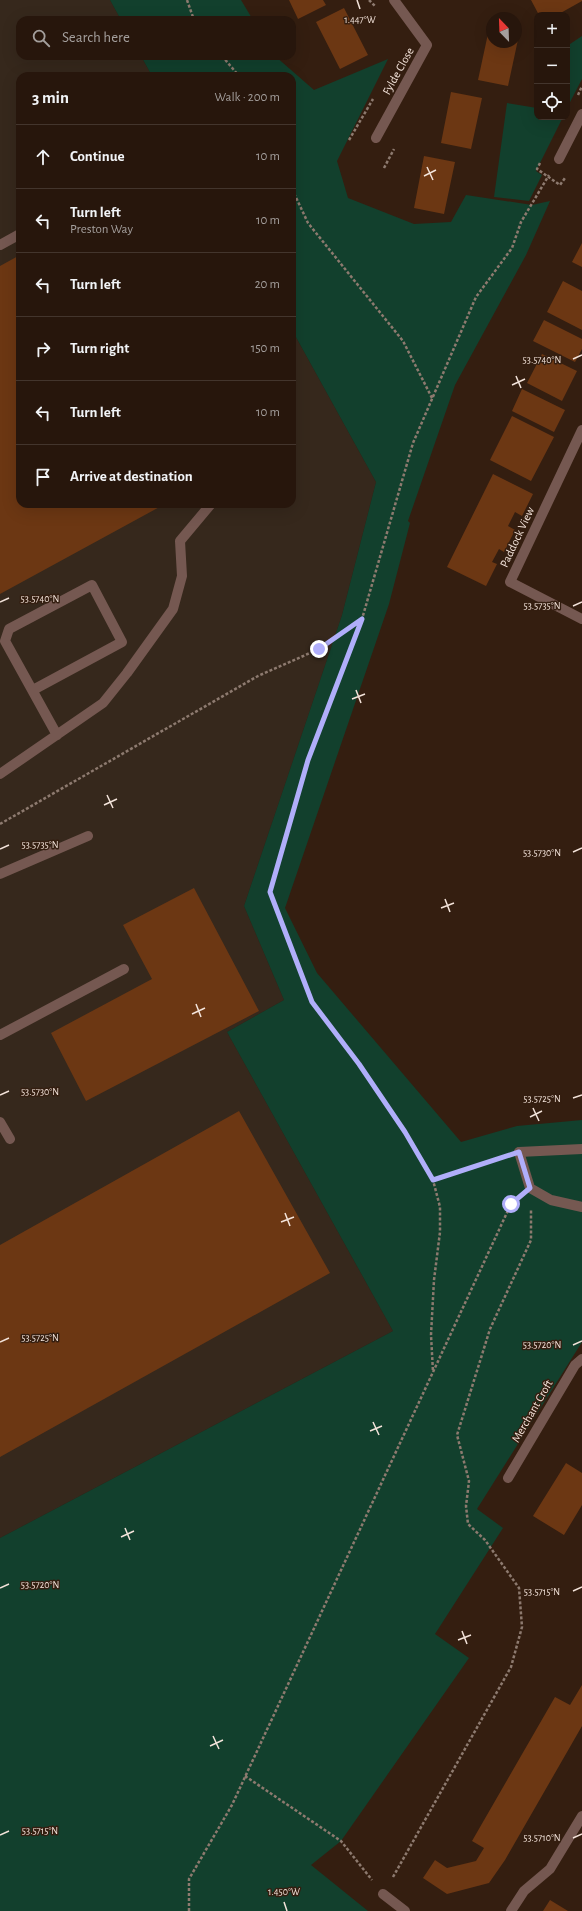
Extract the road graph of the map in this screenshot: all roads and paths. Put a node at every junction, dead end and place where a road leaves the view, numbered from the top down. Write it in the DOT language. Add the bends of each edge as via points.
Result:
graph roads {
  1 [pos="187,0"];
  2 [pos="369,0"];
  3 [pos="394,0"];
  4 [pos="380,11"];
  5 [pos="193,16"];
  6 [pos="225,60"];
  7 [pos="236,72"];
  8 [pos="376,95"];
  9 [pos="582,114"];
  10 [pos="376,138"];
  11 [pos="349,140"];
  12 [pos="559,159"];
  13 [pos="296,198"];
  14 [pos="16,236"];
  15 [pos="0,244"];
  16 [pos="432,398"];
  17 [pos="582,430"];
  18 [pos="208,508"];
  19 [pos="362,619"];
  20 [pos="582,620"];
  21 [pos="33,690"];
  22 [pos="57,735"];
  23 [pos="0,774"];
  24 [pos="0,824"];
  25 [pos="88,836"];
  26 [pos="0,874"];
  27 [pos="124,969"];
  28 [pos="0,1035"];
  29 [pos="0,1122"];
  30 [pos="10,1139"];
  31 [pos="582,1148"];
  32 [pos="519,1152"];
  33 [pos="433,1180"];
  34 [pos="530,1188"];
  35 [pos="582,1207"];
  36 [pos="582,1359"];
  37 [pos="433,1372"];
  38 [pos="508,1478"];
  39 [pos="245,1776"];
  40 [pos="582,1816"];
  41 [pos="383,1894"];
  42 [pos="189,1911"];
  43 [pos="405,1911"];
  44 [pos="511,1911"];
  1 -- 5 [label="path"];
  2 -- 4 [label="path"];
  3 -- 10 [label="street, Fylde Close" via="427,45"];
  6 -- 7 [label="path"];
  8 -- 11 [label="path"];
  9 -- 12 [label="street"];
  12 -- 16 [label="path" via="521,222 512,248 476,297"];
  13 -- 16 [label="path" via="308,224 403,340"];
  14 -- 15 [label="street"];
  16 -- 19 [label="path" via="413,443"];
  17 -- 20 [label="street, Paddock View" via="510,582"];
  18 -- 22 [label="street" via="180,542 182,576 172,609 103,703"];
  19 -- 24 [label="path" via="319,649 258,676"];
  19 -- 33 [label="path" via="308,760 270,892 312,1002 359,1064"];
  21 -- 21 [label="street" via="5,640 9,629 92,585 122,642"];
  21 -- 22 [label="street"];
  22 -- 23 [label="street"];
  25 -- 26 [label="street"];
  27 -- 28 [label="street"];
  29 -- 30 [label="street"];
  31 -- 32 [label="street"];
  32 -- 33 [label="path"];
  32 -- 34 [label="street"];
  33 -- 37 [label="path" via="440,1213 431,1334"];
  34 -- 35 [label="street" via="550,1200"];
  34 -- 37 [label="path" via="511,1204"];
  34 -- 41 [label="path" via="531,1240 490,1329 457,1435 469,1481 466,1506 468,1524 485,1540 519,1588 522,1627 511,1667"];
  36 -- 38 [label="street, Merchant Croft" via="575,1365"];
  37 -- 39 [label="path"];
  39 -- 41 [label="path" via="341,1841"];
  39 -- 42 [label="path" via="232,1805 189,1879"];
  40 -- 44 [label="street" via="550,1869 524,1891"];
  41 -- 43 [label="street"];
}
